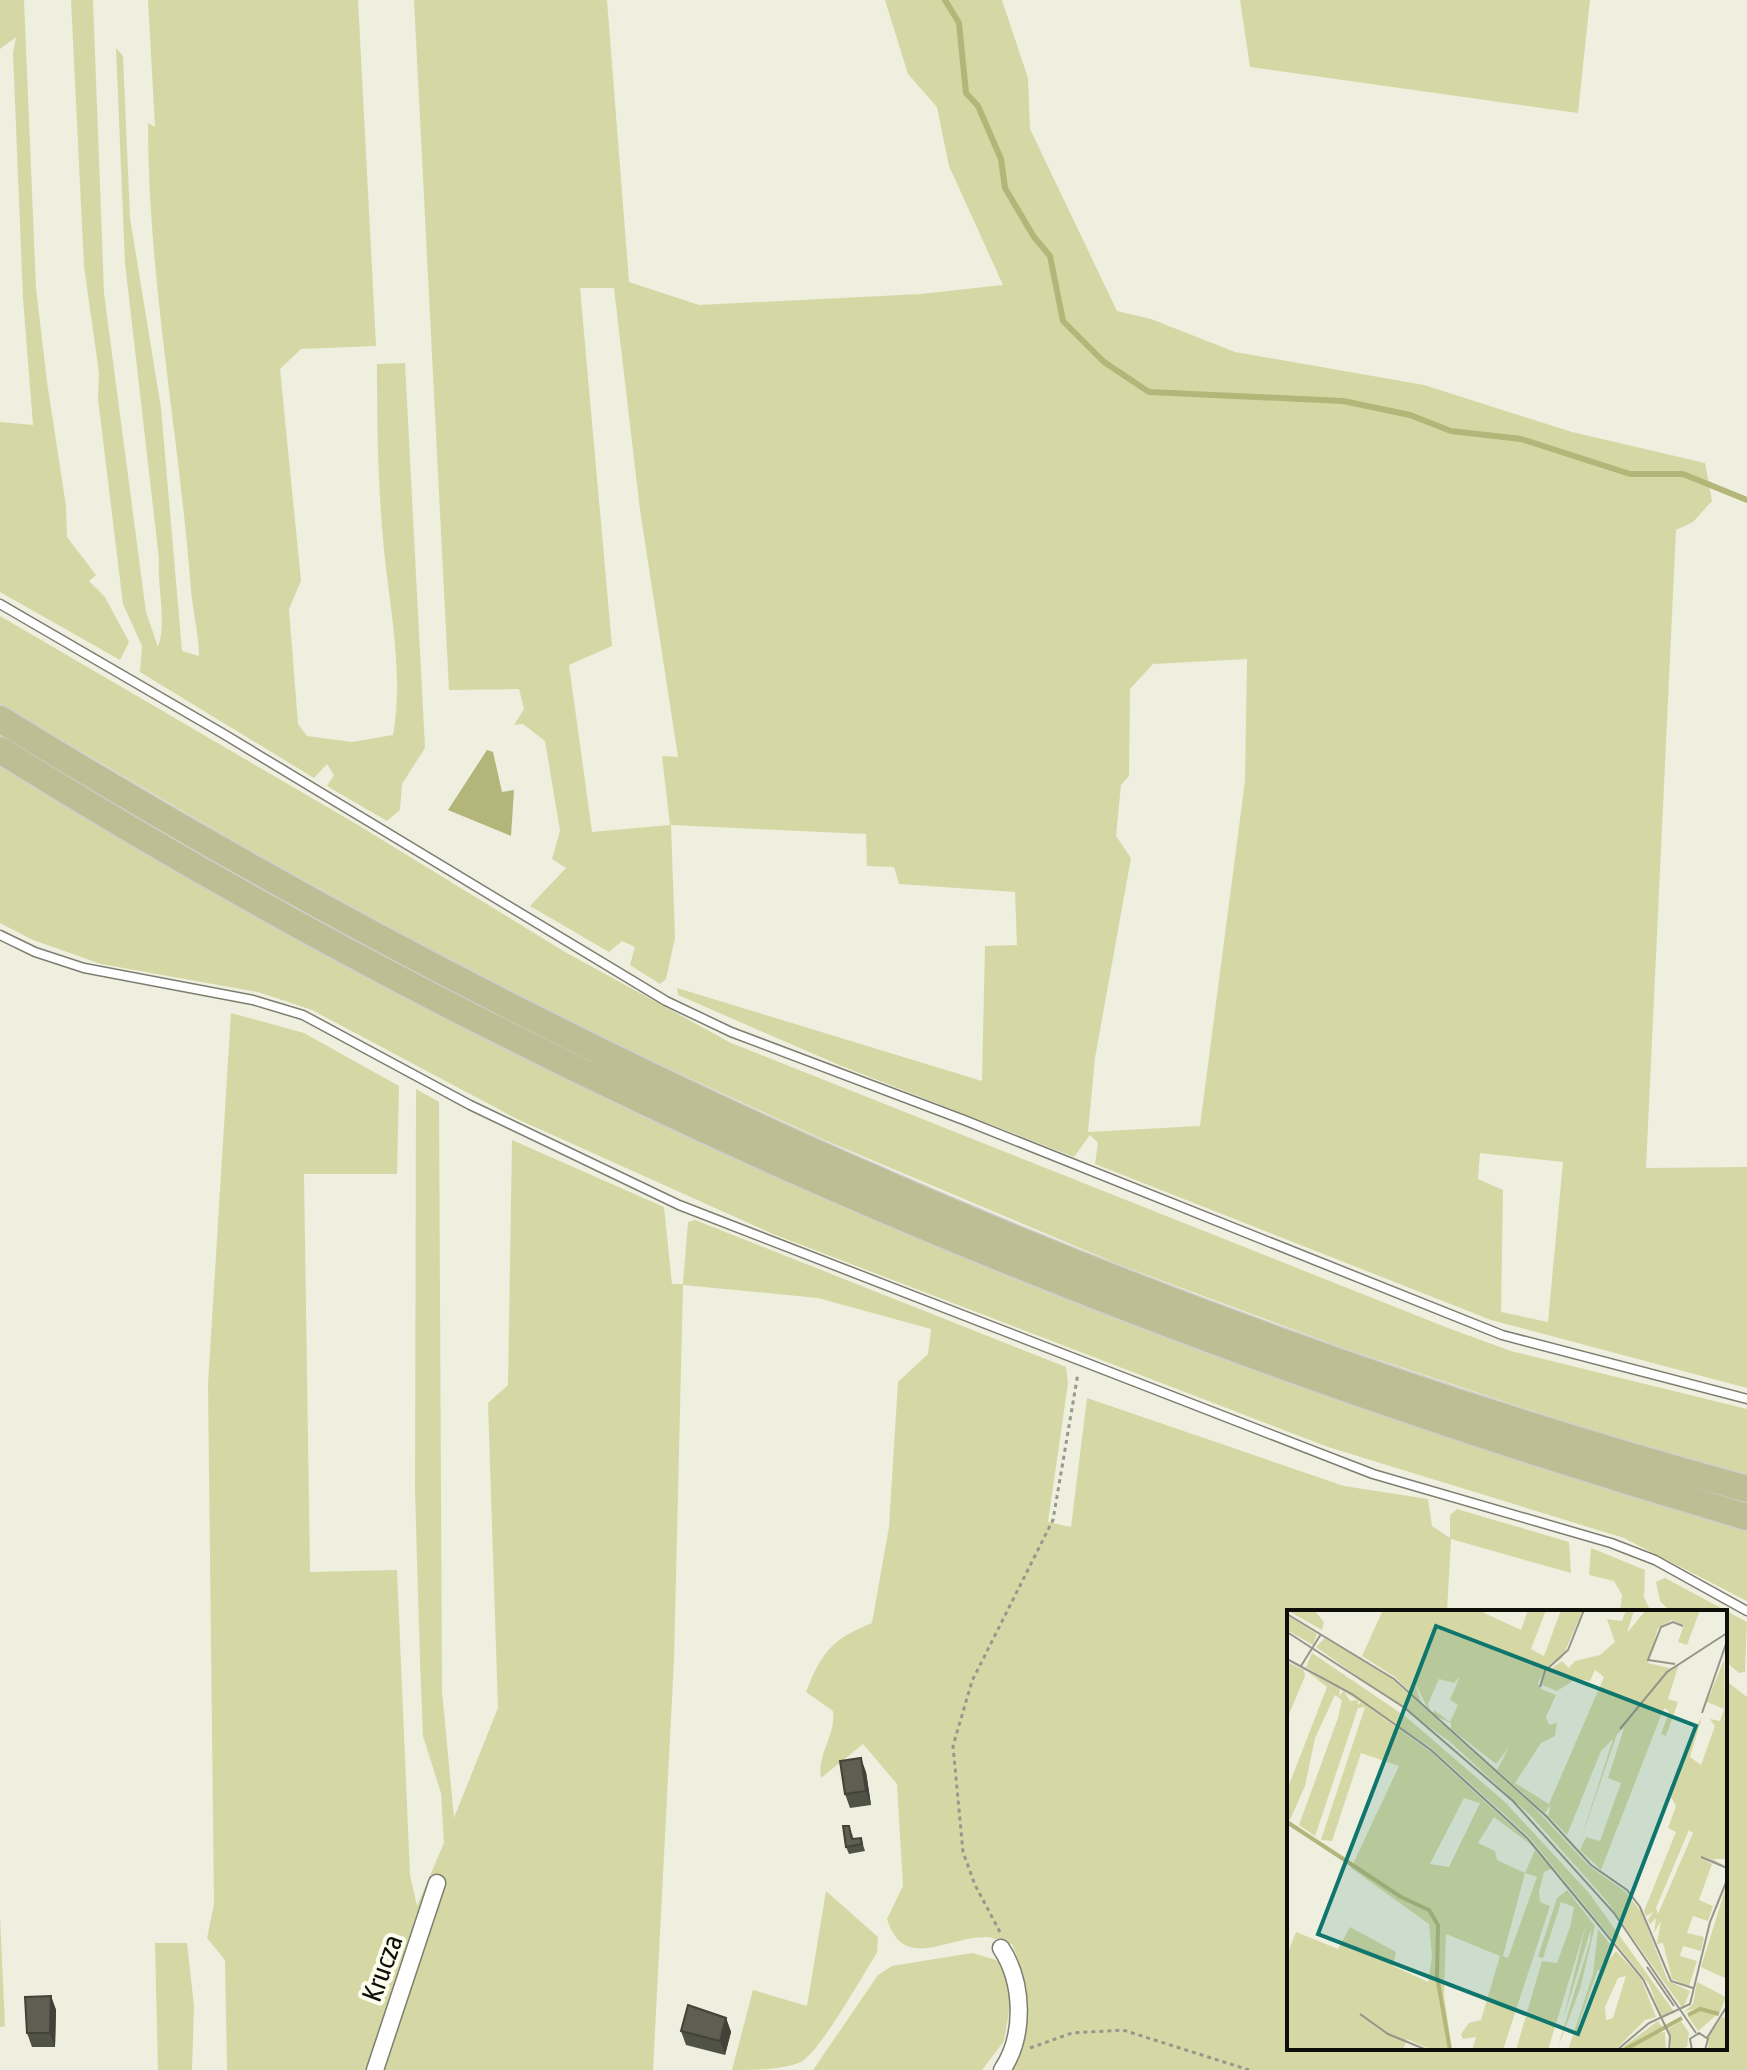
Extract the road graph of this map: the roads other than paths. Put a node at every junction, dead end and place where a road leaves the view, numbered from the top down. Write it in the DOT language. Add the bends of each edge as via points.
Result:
graph roads {
  1 [pos="0,604"];
  2 [pos="0,719"];
  3 [pos="0,750"];
  4 [pos="0,935"];
  5 [pos="1747,1399"];
  6 [pos="1747,1489"];
  7 [pos="1747,1517"];
  8 [pos="1747,1611"];
  9 [pos="437,1883"];
  10 [pos="1001,1948"];
  11 [pos="375,2070"];
  12 [pos="1002,2070"];
  1 -- 5 [label="lane" via="666,1001 731,1032 1502,1335"];
  2 -- 6 [label="main road" via="177,825 418,958 817,1152 1068,1258 1297,1345"];
  3 -- 7 [label="main road" via="411,985 601,1081 864,1202 1297,1373 1536,1454"];
  4 -- 8 [label="lane" via="84,968 253,1000 303,1015 470,1105 679,1205 1373,1474 1611,1543 1655,1560"];
  9 -- 11 [label="street, Krucza"];
  10 -- 12 [label="street" via="1018,2013 1012,2055"];
}
